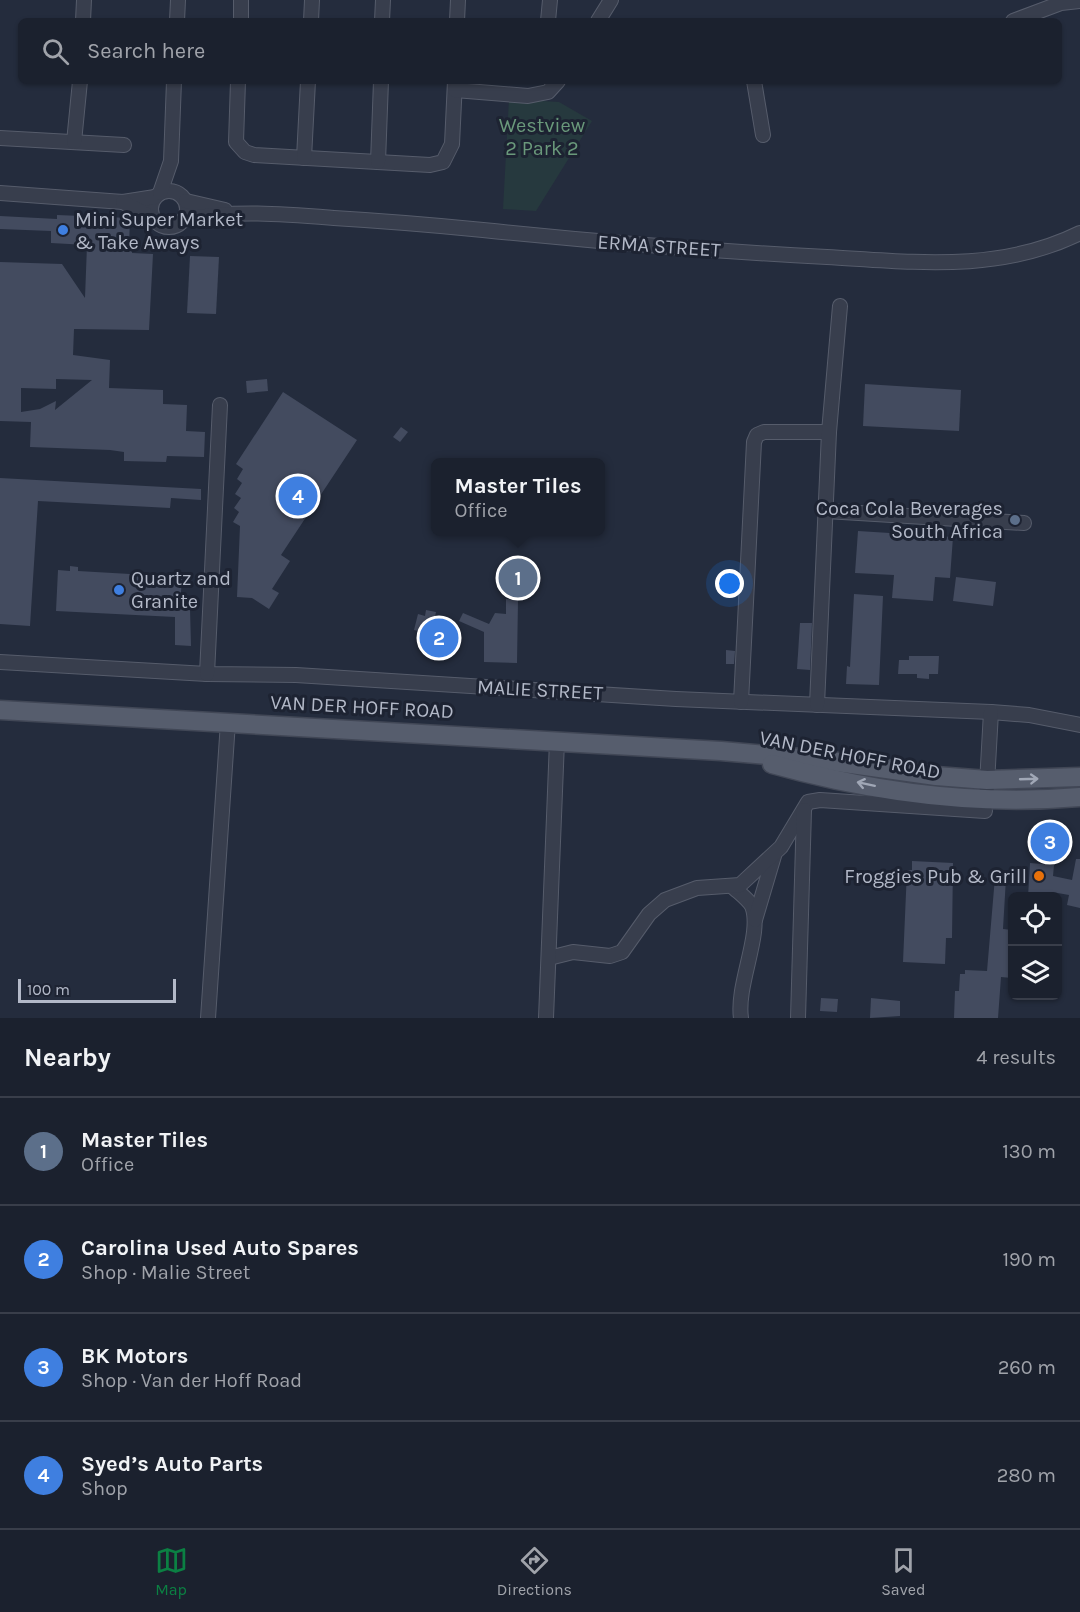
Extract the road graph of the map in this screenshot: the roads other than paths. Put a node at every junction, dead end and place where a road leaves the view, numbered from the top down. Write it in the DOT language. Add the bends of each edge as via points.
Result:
graph roads {
  1 [pos="84,0"];
  2 [pos="178,0"];
  3 [pos="241,0"];
  4 [pos="312,0"];
  5 [pos="383,0"];
  6 [pos="458,0"];
  7 [pos="550,0"];
  8 [pos="611,0"];
  9 [pos="1080,1"];
  10 [pos="83,18"];
  11 [pos="177,18"];
  12 [pos="241,18"];
  13 [pos="311,18"];
  14 [pos="382,18"];
  15 [pos="458,18"];
  16 [pos="548,18"];
  17 [pos="600,18"];
  18 [pos="1021,18"];
  19 [pos="80,84"];
  20 [pos="174,84"];
  21 [pos="238,84"];
  22 [pos="308,84"];
  23 [pos="381,84"];
  24 [pos="754,84"];
  25 [pos="455,86"];
  26 [pos="543,88"];
  27 [pos="763,135"];
  28 [pos="0,138"];
  29 [pos="74,142"];
  30 [pos="124,145"];
  31 [pos="304,158"];
  32 [pos="171,160"];
  33 [pos="378,162"];
  34 [pos="0,193"];
  35 [pos="158,195"];
  36 [pos="183,198"];
  37 [pos="123,202"];
  38 [pos="235,212"];
  39 [pos="154,219"];
  40 [pos="185,219"];
  41 [pos="1080,233"];
  42 [pos="840,306"];
  43 [pos="220,405"];
  44 [pos="829,432"];
  45 [pos="826,511"];
  46 [pos="1024,523"];
  47 [pos="0,662"];
  48 [pos="207,674"];
  49 [pos="741,702"];
  50 [pos="817,705"];
  51 [pos="0,710"];
  52 [pos="991,712"];
  53 [pos="228,722"];
  54 [pos="1080,726"];
  55 [pos="557,741"];
  56 [pos="721,751"];
  57 [pos="1080,777"];
  58 [pos="987,780"];
  59 [pos="1080,797"];
  60 [pos="804,805"];
  61 [pos="986,806"];
  62 [pos="775,854"];
  63 [pos="732,886"];
  64 [pos="755,920"];
  65 [pos="549,958"];
  66 [pos="208,1018"];
  67 [pos="546,1018"];
  68 [pos="741,1018"];
  69 [pos="798,1018"];
  1 -- 10 [label="street"];
  2 -- 11 [label="street"];
  3 -- 12 [label="street"];
  4 -- 13 [label="street"];
  5 -- 14 [label="street"];
  6 -- 15 [label="street"];
  7 -- 16 [label="street"];
  8 -- 17 [label="street"];
  9 -- 18 [label="street" via="1061,3"];
  19 -- 29 [label="street"];
  20 -- 32 [label="street"];
  21 -- 31 [label="street" via="235,135 239,147 254,154"];
  22 -- 31 [label="street"];
  23 -- 33 [label="street"];
  24 -- 27 [label="street"];
  25 -- 26 [label="street" via="528,96"];
  25 -- 33 [label="street" via="452,144 447,158 430,165"];
  28 -- 29 [label="street"];
  29 -- 30 [label="street"];
  31 -- 33 [label="street"];
  32 -- 35 [label="street"];
  32 -- 36 [label="street"];
  34 -- 37 [label="street"];
  35 -- 36 [label="street" via="172,191"];
  35 -- 37 [label="street"];
  35 -- 39 [label="street" via="151,208"];
  36 -- 38 [label="street, ERMA STREET"];
  36 -- 40 [label="street"];
  37 -- 39 [label="street"];
  38 -- 40 [label="street, ERMA STREET"];
  38 -- 41 [label="street, ERMA STREET" via="414,223 715,251 941,264 1018,256"];
  39 -- 40 [label="street" via="170,227"];
  42 -- 44 [label="street"];
  43 -- 48 [label="street"];
  44 -- 45 [label="street"];
  44 -- 49 [label="street" via="764,432 754,442"];
  45 -- 46 [label="street"];
  45 -- 50 [label="street"];
  47 -- 48 [label="street, MALIE STREET"];
  48 -- 49 [label="street, MALIE STREET" via="296,675"];
  49 -- 50 [label="street, MALIE STREET"];
  50 -- 52 [label="street, MALIE STREET"];
  51 -- 53 [label="main road, VAN DER HOFF ROAD"];
  52 -- 54 [label="street, MALIE STREET"];
  52 -- 58 [label="street"];
  53 -- 55 [label="main road, VAN DER HOFF ROAD"];
  53 -- 66 [label="street"];
  55 -- 56 [label="main road, VAN DER HOFF ROAD"];
  55 -- 65 [label="street"];
  56 -- 58 [label="main road, VAN DER HOFF ROAD"];
  61 -- 56 [label="main road, VAN DER HOFF ROAD, one-way" via="894,791"];
  58 -- 57 [label="main road, VAN DER HOFF ROAD, one-way"];
  58 -- 61 [label="street"];
  59 -- 61 [label="main road, VAN DER HOFF ROAD"];
  60 -- 61 [label="street" via="820,800"];
  60 -- 62 [label="street" via="792,833"];
  60 -- 69 [label="street"];
  62 -- 63 [label="street" via="748,879"];
  62 -- 64 [label="street"];
  63 -- 64 [label="street" via="749,902"];
  63 -- 65 [label="street" via="696,888 665,900 649,914 622,952 610,956 573,952"];
  64 -- 68 [label="street" via="741,987"];
  65 -- 67 [label="street"];
}
